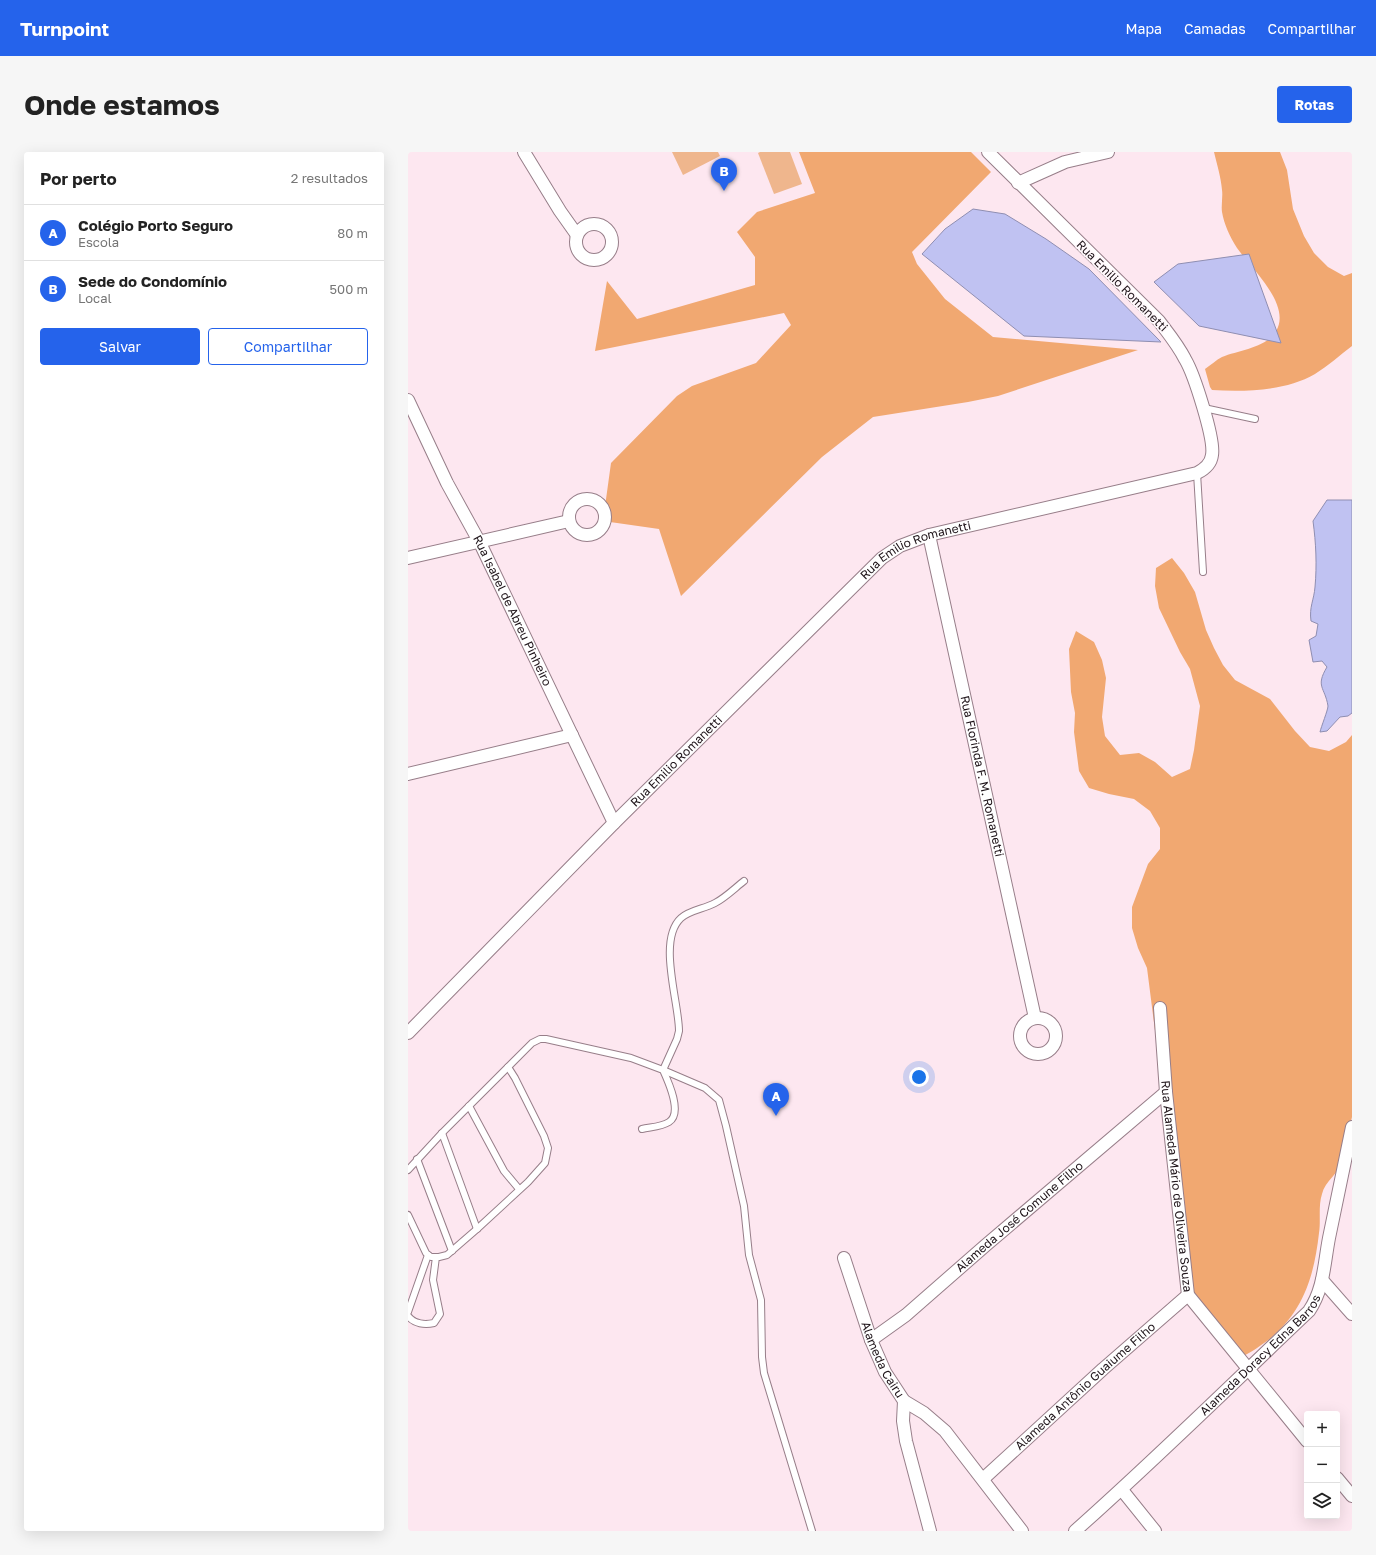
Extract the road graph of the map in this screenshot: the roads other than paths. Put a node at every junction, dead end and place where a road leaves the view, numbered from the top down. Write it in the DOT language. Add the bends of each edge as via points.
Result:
graph roads {
  1 [pos="524,152"];
  2 [pos="988,152"];
  3 [pos="1108,152"];
  4 [pos="1018,183"];
  5 [pos="577,236"];
  6 [pos="408,400"];
  7 [pos="1204,408"];
  8 [pos="1255,419"];
  9 [pos="1197,473"];
  10 [pos="569,521"];
  11 [pos="929,535"];
  12 [pos="480,543"];
  13 [pos="408,558"];
  14 [pos="1204,572"];
  15 [pos="572,735"];
  16 [pos="408,774"];
  17 [pos="614,823"];
  18 [pos="744,881"];
  19 [pos="1160,1008"];
  20 [pos="1035,1018"];
  21 [pos="408,1033"];
  22 [pos="508,1067"];
  23 [pos="663,1070"];
  24 [pos="1166,1092"];
  25 [pos="469,1106"];
  26 [pos="1352,1127"];
  27 [pos="642,1130"];
  28 [pos="442,1133"];
  29 [pos="417,1159"];
  30 [pos="408,1170"];
  31 [pos="519,1189"];
  32 [pos="408,1215"];
  33 [pos="478,1229"];
  34 [pos="452,1251"];
  35 [pos="428,1255"];
  36 [pos="436,1257"];
  37 [pos="844,1258"];
  38 [pos="1322,1280"];
  39 [pos="1188,1295"];
  40 [pos="408,1312"];
  41 [pos="1352,1314"];
  42 [pos="408,1316"];
  43 [pos="871,1340"];
  44 [pos="1248,1369"];
  45 [pos="904,1401"];
  46 [pos="1304,1437"];
  47 [pos="983,1480"];
  48 [pos="1340,1482"];
  49 [pos="1122,1490"];
  50 [pos="1352,1496"];
  51 [pos="812,1531"];
  52 [pos="930,1531"];
  53 [pos="1022,1531"];
  54 [pos="1075,1531"];
  55 [pos="1155,1531"];
  1 -- 5 [label="street"];
  2 -- 4 [label="street, Rua Emilio Romanetti"];
  3 -- 4 [label="street" via="1065,162"];
  4 -- 7 [label="street, Rua Emilio Romanetti" via="1159,321 1186,360"];
  6 -- 12 [label="street, Rua Isabel de Abreu Pinheiro"];
  7 -- 8 [label="lane"];
  7 -- 9 [label="street, Rua Emilio Romanetti" via="1213,452 1210,463"];
  9 -- 11 [label="street, Rua Emilio Romanetti"];
  9 -- 14 [label="lane"];
  10 -- 12 [label="street"];
  11 -- 17 [label="street, Rua Emilio Romanetti" via="900,546 882,558"];
  11 -- 20 [label="street, Rua Florinda F. M. Romanetti"];
  12 -- 13 [label="street"];
  12 -- 15 [label="street, Rua Isabel de Abreu Pinheiro"];
  15 -- 16 [label="street"];
  15 -- 17 [label="street, Rua Isabel de Abreu Pinheiro"];
  17 -- 21 [label="street, Rua Emilio Romanetti"];
  18 -- 23 [label="lane" via="716,903 688,913 672,930 670,958 679,1031"];
  19 -- 24 [label="street, Rua Alameda Mário de Oliveira Souza"];
  22 -- 23 [label="lane" via="532,1044 540,1039 546,1039 631,1058"];
  22 -- 25 [label="lane"];
  22 -- 31 [label="lane" via="548,1148 545,1163"];
  23 -- 27 [label="lane" via="670,1084 675,1115 665,1124"];
  23 -- 51 [label="lane" via="705,1088 719,1100 742,1198 749,1255 761,1300 764,1373"];
  24 -- 39 [label="street, Rua Alameda Mário de Oliveira Souza"];
  24 -- 43 [label="street, Alameda José Comune Filho" via="906,1315"];
  25 -- 28 [label="lane"];
  25 -- 31 [label="lane" via="504,1171"];
  26 -- 38 [label="street, Alameda Doracy Edna Barros"];
  28 -- 29 [label="lane"];
  28 -- 33 [label="lane"];
  29 -- 30 [label="lane"];
  29 -- 34 [label="lane"];
  31 -- 33 [label="lane"];
  32 -- 35 [label="lane"];
  33 -- 34 [label="lane"];
  34 -- 36 [label="lane"];
  35 -- 36 [label="lane"];
  35 -- 40 [label="lane"];
  36 -- 42 [label="lane" via="433,1280 440,1314 434,1323 425,1325 411,1320"];
  37 -- 43 [label="street, Alameda Cairu"];
  38 -- 41 [label="street"];
  38 -- 44 [label="street, Alameda Doracy Edna Barros" via="1316,1300 1308,1311"];
  39 -- 44 [label="street, Rua Alameda Mário de Oliveira Souza"];
  39 -- 47 [label="street, Alameda Antônio Guaiume Filho" via="1103,1369"];
  43 -- 45 [label="street, Alameda Cairu" via="885,1372"];
  44 -- 46 [label="street, Rua Alameda Mário de Oliveira Souza"];
  44 -- 49 [label="street, Alameda Doracy Edna Barros"];
  45 -- 47 [label="street" via="924,1413 945,1432"];
  45 -- 52 [label="street, Alameda Cairu" via="902,1421"];
  47 -- 53 [label="street"];
  48 -- 50 [label="street"];
  49 -- 54 [label="street, Alameda Doracy Edna Barros"];
  49 -- 55 [label="street"];
}
